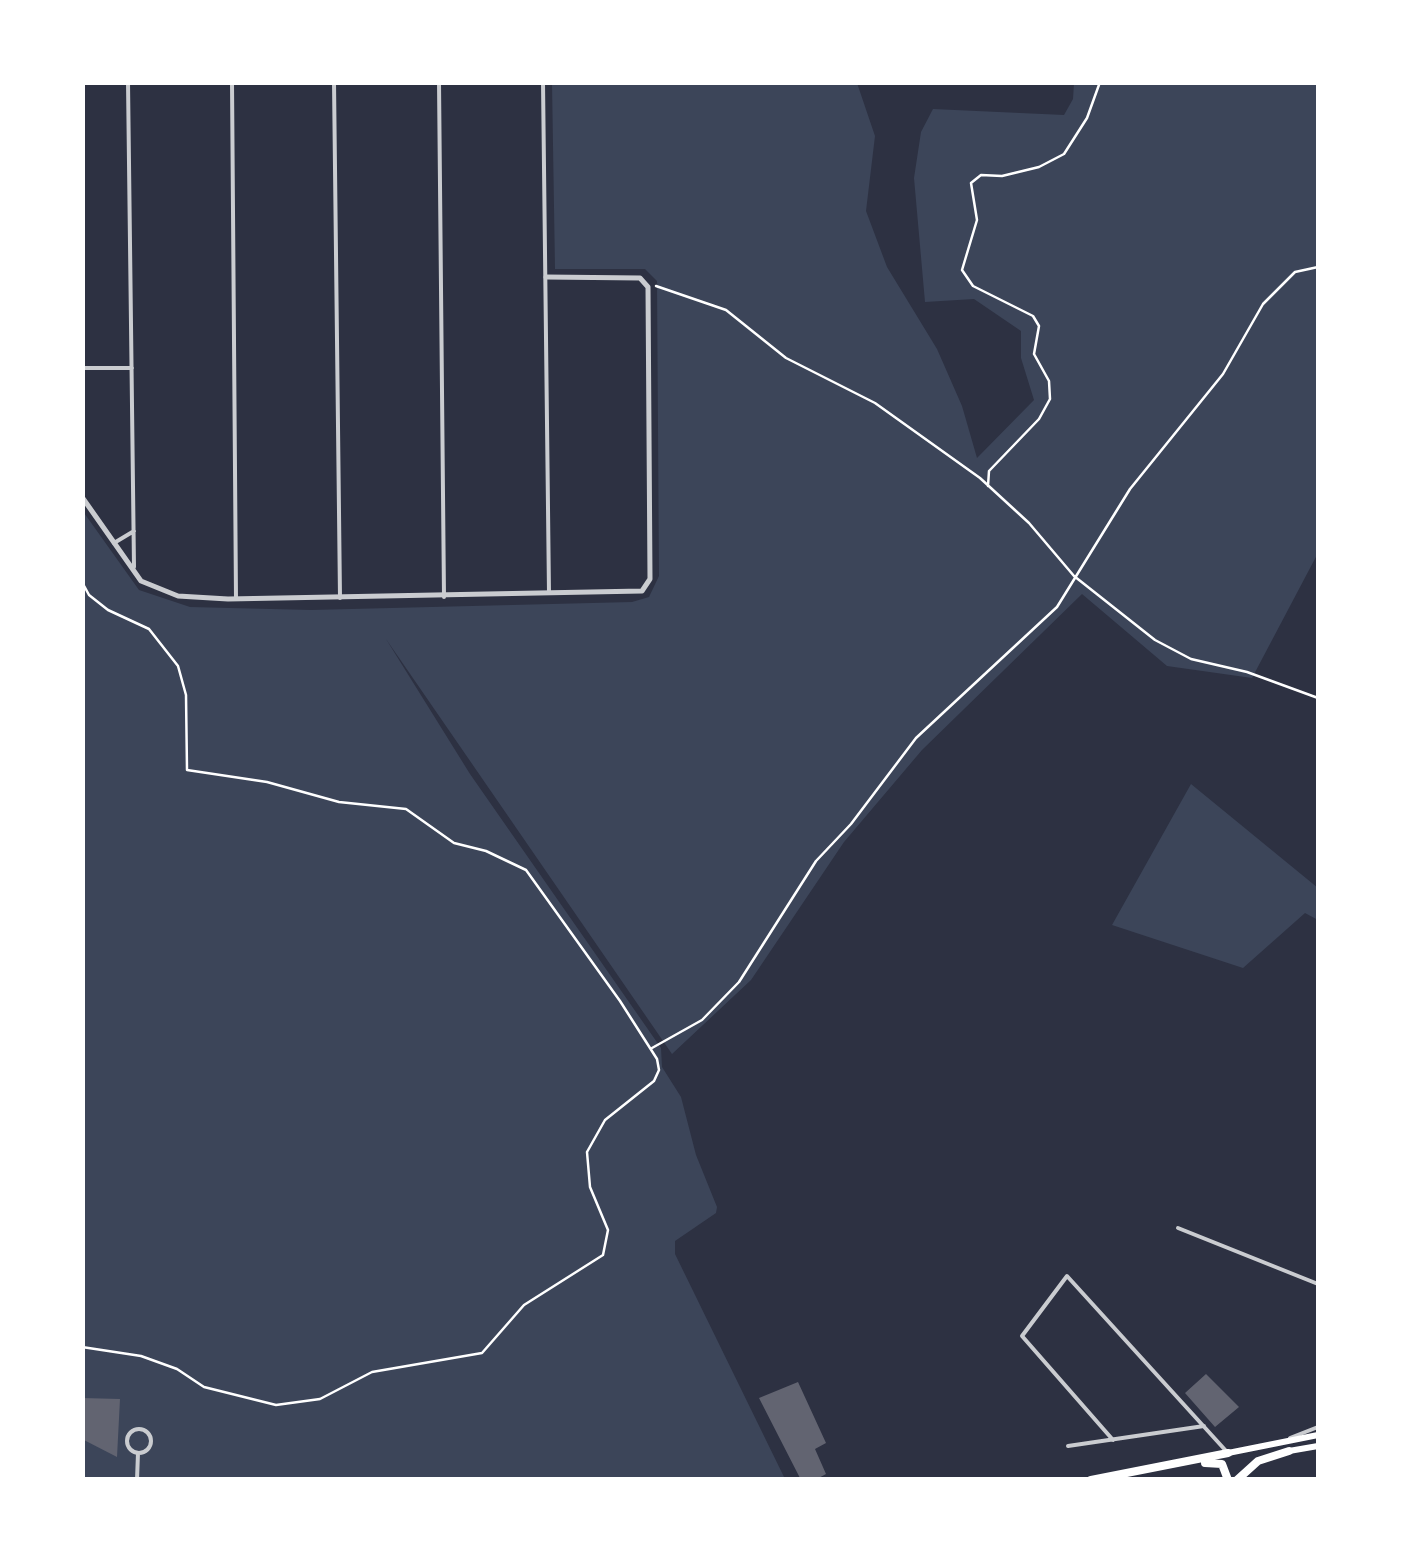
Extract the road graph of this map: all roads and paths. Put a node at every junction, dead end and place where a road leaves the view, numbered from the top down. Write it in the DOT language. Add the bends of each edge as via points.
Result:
graph roads {
  1 [pos="128,82"];
  2 [pos="232,82"];
  3 [pos="334,82"];
  4 [pos="439,82"];
  5 [pos="543,82"];
  6 [pos="1100,82"];
  7 [pos="1318,267"];
  8 [pos="546,277"];
  9 [pos="646,283"];
  10 [pos="82,368"];
  11 [pos="132,368"];
  12 [pos="996,495"];
  13 [pos="82,497"];
  14 [pos="134,531"];
  15 [pos="114,544"];
  16 [pos="133,572"];
  17 [pos="1074,576"];
  18 [pos="82,582"];
  19 [pos="549,594"];
  20 [pos="444,596"];
  21 [pos="340,598"];
  22 [pos="236,599"];
  23 [pos="1318,698"];
  24 [pos="650,1049"];
  25 [pos="1178,1228"];
  26 [pos="1318,1284"];
  27 [pos="82,1346"];
  28 [pos="1204,1426"];
  29 [pos="1318,1430"];
  30 [pos="1113,1440"];
  31 [pos="1068,1446"];
  32 [pos="1318,1446"];
  33 [pos="1289,1450"];
  34 [pos="138,1453"];
  35 [pos="1228,1454"];
  36 [pos="1249,1467"];
  37 [pos="1124,1474"];
  38 [pos="136,1480"];
  39 [pos="1091,1480"];
  40 [pos="1228,1480"];
  41 [pos="1236,1480"];
  42 [pos="1245,1480"];
  1 -- 11 [label="street"];
  2 -- 22 [label="street"];
  3 -- 21 [label="street"];
  4 -- 20 [label="street"];
  5 -- 8 [label="street"];
  6 -- 12 [label="path" via="1064,154 1039,168 980,174 971,183 976,220 962,270 973,286 1029,310 1039,326 1034,354 1049,381 1046,410 989,471"];
  7 -- 17 [label="path" via="1295,272 1263,304 1223,374 1130,489"];
  8 -- 9 [label="street"];
  8 -- 19 [label="street"];
  9 -- 12 [label="path" via="726,310 786,358 875,403"];
  9 -- 19 [label="street" via="650,578 642,592"];
  10 -- 11 [label="street"];
  11 -- 14 [label="street"];
  12 -- 17 [label="path"];
  13 -- 15 [label="street"];
  14 -- 15 [label="street"];
  14 -- 16 [label="street"];
  15 -- 16 [label="street"];
  16 -- 22 [label="street" via="178,596"];
  17 -- 23 [label="path" via="1108,607 1191,658"];
  17 -- 24 [label="path" via="1033,633 916,738 816,861 739,982 702,1020"];
  18 -- 24 [label="path" via="108,610 149,628 178,666 186,695 187,770 406,809 454,843 526,870"];
  19 -- 20 [label="street"];
  20 -- 21 [label="street"];
  21 -- 22 [label="street"];
  24 -- 27 [label="path" via="659,1070 654,1082 612,1112 587,1152 590,1187 608,1230 603,1255 524,1305 482,1353 372,1372 320,1399 276,1405 204,1387 141,1356"];
  25 -- 26 [label="street"];
  28 -- 30 [label="street"];
  28 -- 30 [label="street" via="1067,1276 1022,1336"];
  28 -- 35 [label="street"];
  29 -- 35 [label="main road"];
  30 -- 31 [label="street"];
  32 -- 33 [label="main road"];
  33 -- 36 [label="highway"];
  34 -- 34 [label="street" via="151,1442 140,1428 126,1440"];
  34 -- 38 [label="street"];
  35 -- 37 [label="highway"];
  36 -- 41 [label="highway"];
  36 -- 42 [label="highway"];
  37 -- 39 [label="highway"];
  37 -- 40 [label="highway" via="1214,1462 1228,1469"];
}
